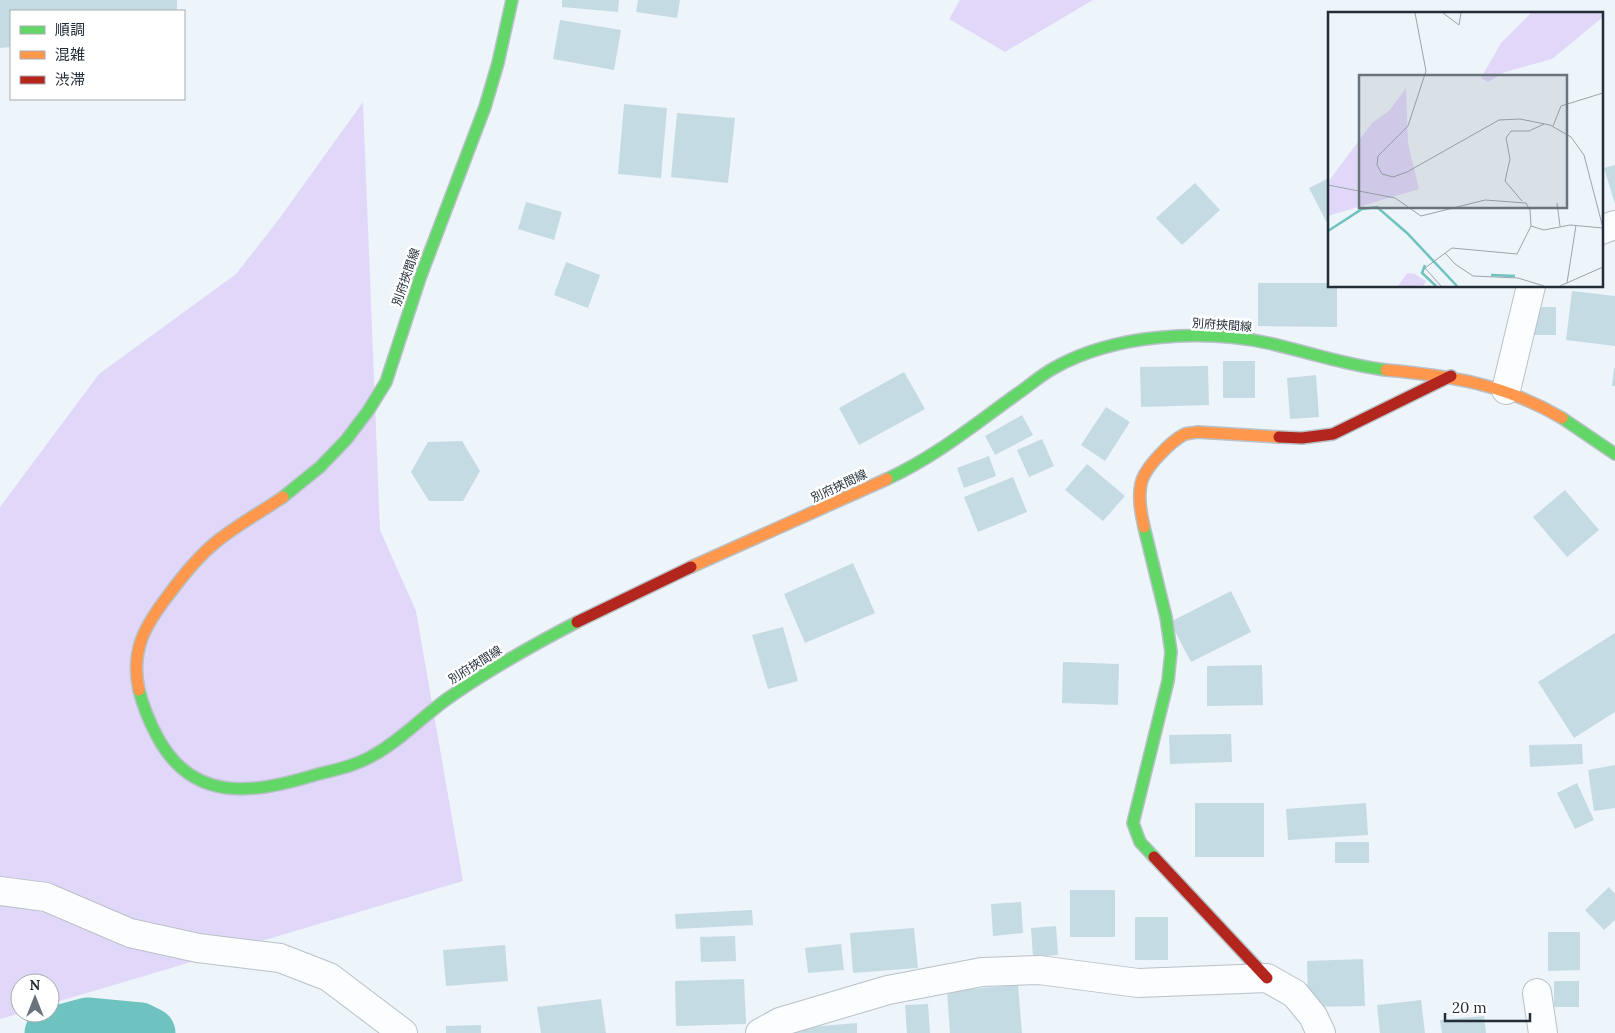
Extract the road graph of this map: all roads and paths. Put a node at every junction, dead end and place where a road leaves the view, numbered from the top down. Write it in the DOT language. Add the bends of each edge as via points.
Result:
graph roads {
  1 [pos="512,0"];
  2 [pos="1615,225"];
  3 [pos="1602,230"];
  4 [pos="1531,288"];
  5 [pos="1451,376"];
  6 [pos="1506,390"];
  7 [pos="1615,454"];
  8 [pos="0,890"];
  9 [pos="1267,978"];
  10 [pos="1536,993"];
  11 [pos="403,1033"];
  12 [pos="760,1033"];
  13 [pos="1321,1033"];
  14 [pos="1543,1033"];
  1 -- 5 [label="main road, 別府挾間線" via="485,106 379,396 358,425 296,488 211,547 192,565 145,627 137,660 137,677 145,712 167,753 181,769 197,780 217,788 264,788 314,776 372,756 448,698 535,645 684,570 764,537 928,459 1053,368 1092,350 1140,341 1205,336 1266,342 1369,368"];
  2 -- 3 [label="street"];
  4 -- 6 [label="street"];
  5 -- 6 [label="main road, 別府挾間線"];
  5 -- 9 [label="main road" via="1333,434 1302,438 1186,434 1173,442 1153,463 1141,484 1140,510 1166,617 1171,652 1168,681 1133,823 1140,842"];
  6 -- 7 [label="main road, 別府挾間線" via="1566,422"];
  8 -- 11 [label="street" via="46,897 130,934 198,948 280,958 329,977"];
  9 -- 12 [label="street" via="1138,983 1039,970 982,972 888,990 780,1022"];
  9 -- 13 [label="street" via="1295,994 1314,1016"];
  10 -- 14 [label="street"];
}
